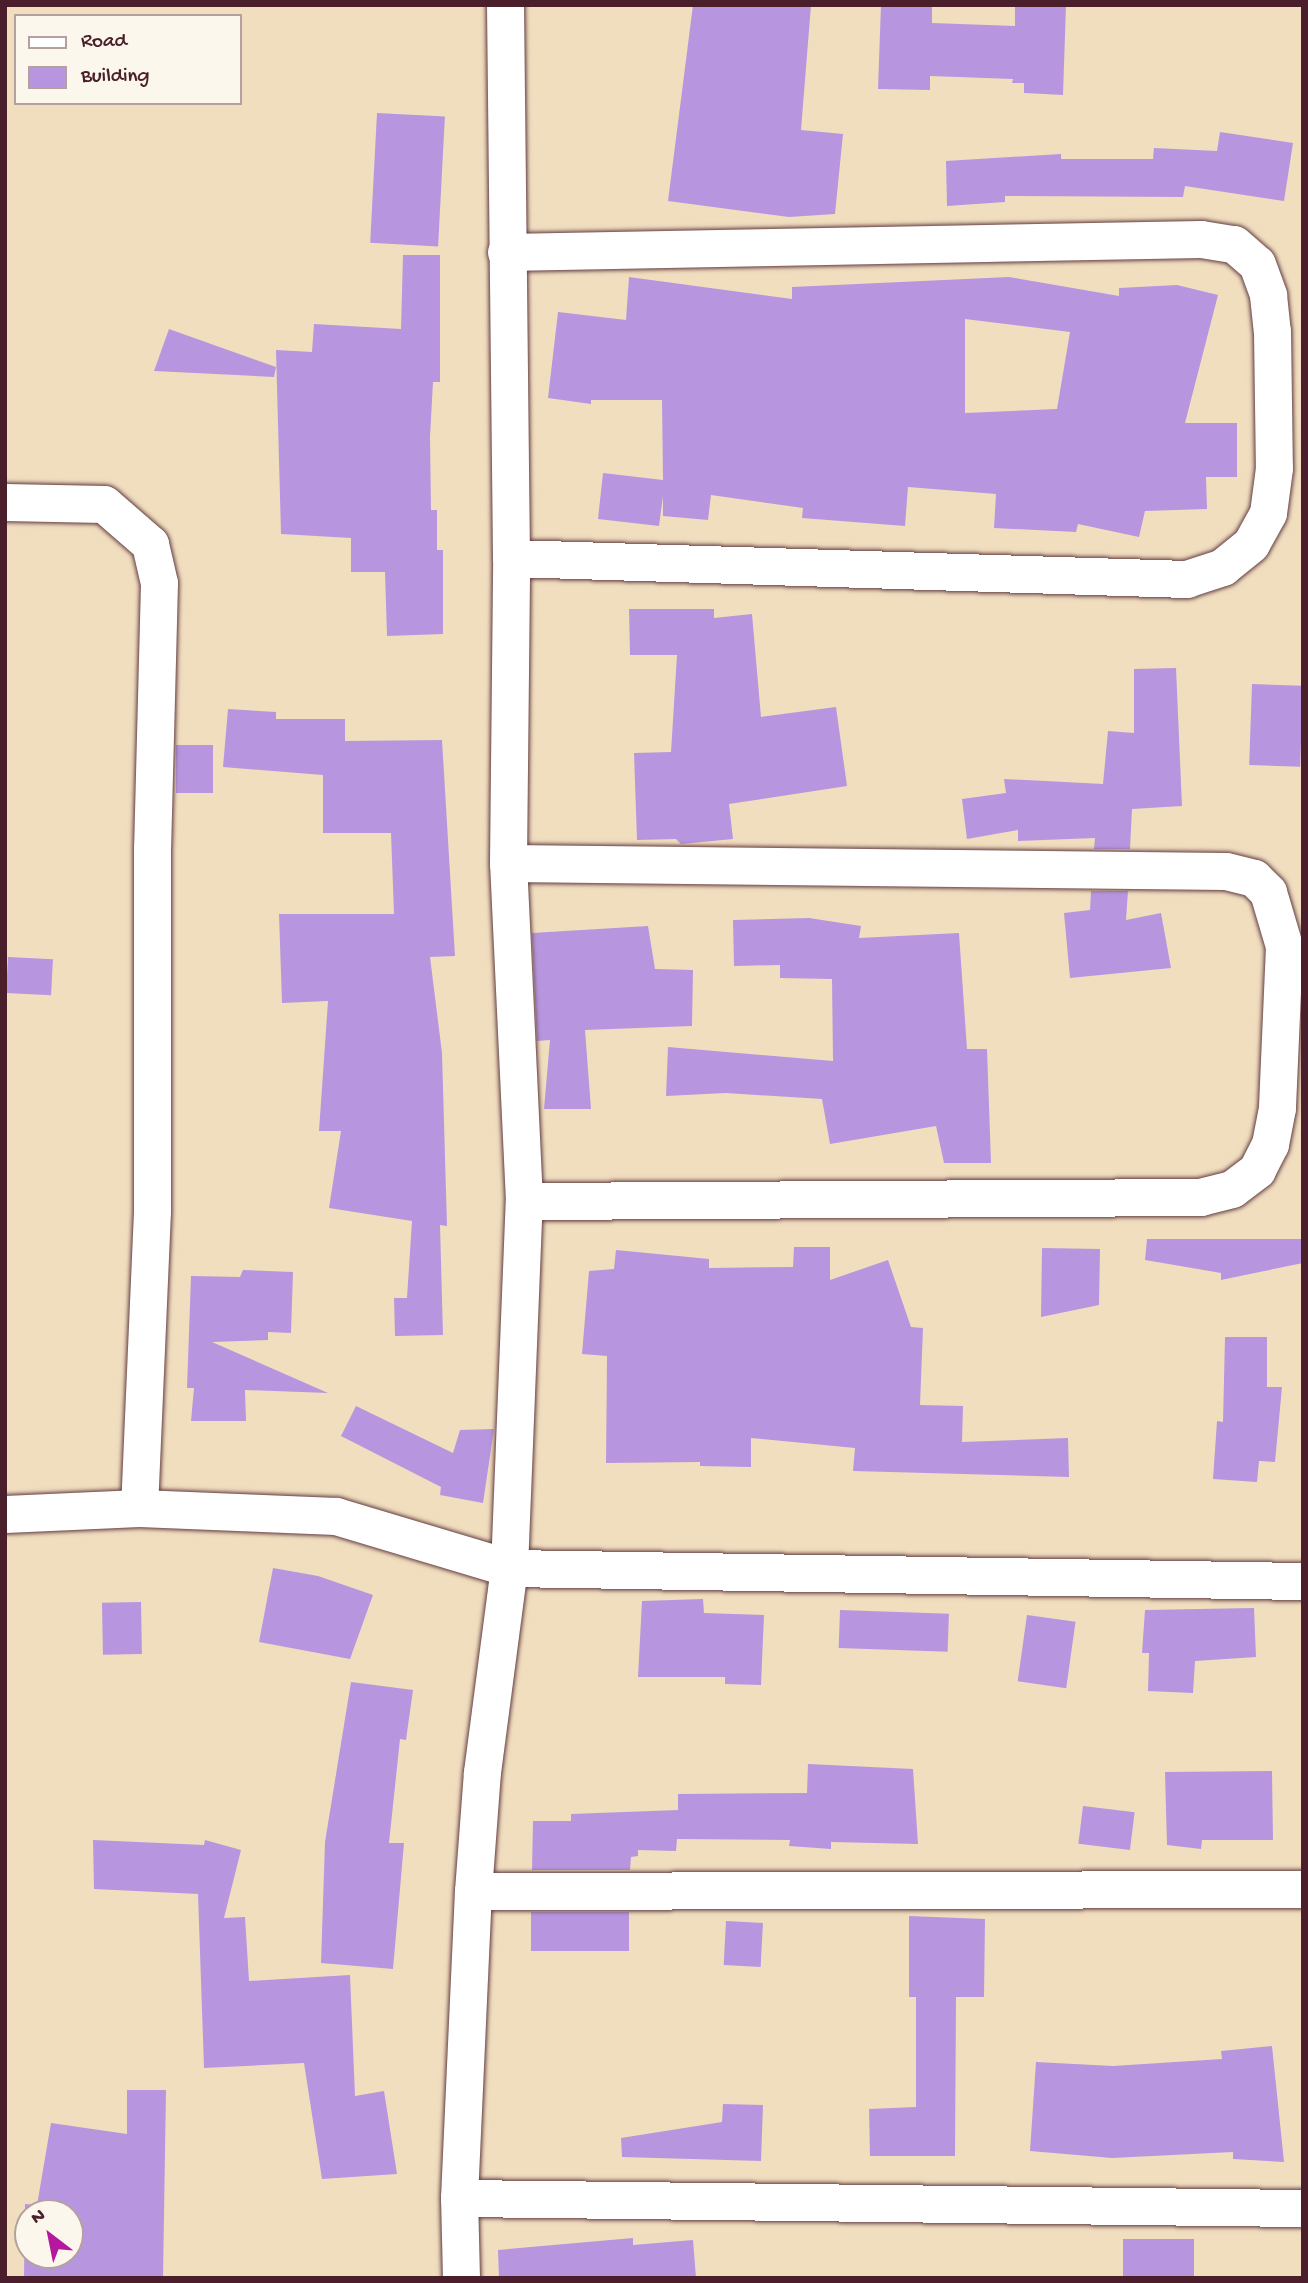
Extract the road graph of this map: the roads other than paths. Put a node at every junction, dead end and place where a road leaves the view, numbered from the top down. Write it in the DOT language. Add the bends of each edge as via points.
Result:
graph roads {
  1 [pos="505,5"];
  2 [pos="506,252"];
  3 [pos="5,502"];
  4 [pos="511,558"];
  5 [pos="508,863"];
  6 [pos="524,1201"];
  7 [pos="139,1508"];
  8 [pos="5,1514"];
  9 [pos="509,1568"];
  10 [pos="1303,1581"];
  11 [pos="1303,1889"];
  12 [pos="473,1891"];
  13 [pos="459,2198"];
  14 [pos="1303,2208"];
  15 [pos="461,2278"];
  1 -- 2 [label="street"];
  2 -- 4 [label="street"];
  2 -- 4 [label="street" via="1201,239 1234,244 1257,264 1268,295 1273,359 1274,468 1268,513 1251,544 1223,567 1187,579"];
  3 -- 7 [label="street" via="104,504 150,544 159,583 152,848 152,1211"];
  4 -- 5 [label="street"];
  5 -- 6 [label="street"];
  5 -- 6 [label="street" via="1226,871 1254,878 1268,892 1284,946 1277,1108 1270,1144 1257,1170 1232,1189 1201,1197"];
  6 -- 9 [label="street"];
  7 -- 8 [label="street"];
  7 -- 9 [label="street" via="335,1516"];
  9 -- 10 [label="street"];
  9 -- 12 [label="street" via="482,1772"];
  11 -- 12 [label="street"];
  12 -- 13 [label="street"];
  13 -- 14 [label="street"];
  13 -- 15 [label="street"];
}
